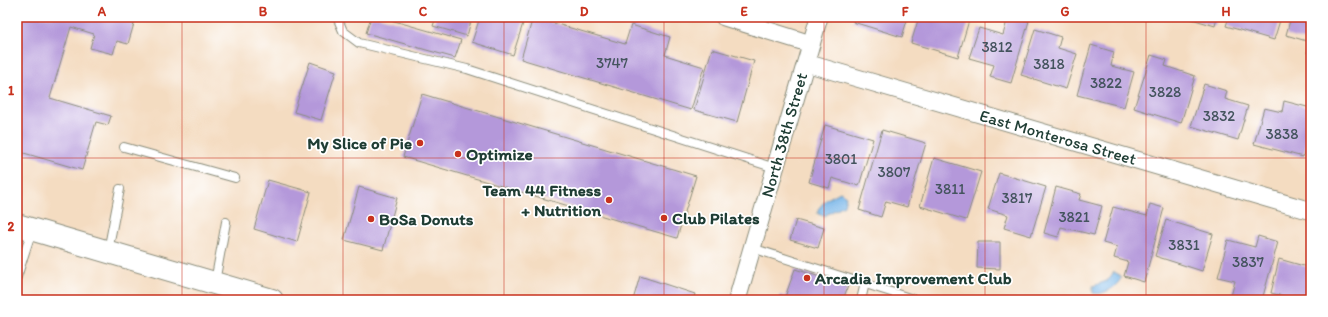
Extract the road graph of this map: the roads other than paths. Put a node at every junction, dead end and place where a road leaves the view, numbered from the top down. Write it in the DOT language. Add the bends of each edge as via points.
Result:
graph roads {
  1 [pos="337,17"];
  2 [pos="724,17"];
  3 [pos="819,17"];
  4 [pos="811,44"];
  5 [pos="806,63"];
  6 [pos="124,147"];
  7 [pos="775,168"];
  8 [pos="235,178"];
  9 [pos="120,189"];
  10 [pos="1311,212"];
  11 [pos="226,222"];
  12 [pos="25,227"];
  13 [pos="752,248"];
  14 [pos="108,252"];
  15 [pos="17,277"];
  16 [pos="215,283"];
  17 [pos="865,284"];
  18 [pos="272,300"];
  19 [pos="737,300"];
  20 [pos="861,300"];
  21 [pos="916,300"];
  1 -- 7 [label="lane" via="343,31 359,43 467,69"];
  2 -- 4 [label="street"];
  3 -- 4 [label="street, North 38th Street"];
  4 -- 5 [label="street, North 38th Street"];
  5 -- 7 [label="street, North 38th Street"];
  5 -- 10 [label="street, East Monterosa Street"];
  6 -- 8 [label="lane"];
  7 -- 13 [label="street, North 38th Street"];
  9 -- 14 [label="lane"];
  11 -- 16 [label="lane"];
  12 -- 14 [label="main road"];
  12 -- 15 [label="lane"];
  13 -- 17 [label="lane"];
  13 -- 19 [label="street, North 38th Street"];
  14 -- 16 [label="main road"];
  16 -- 18 [label="main road"];
  17 -- 20 [label="lane"];
  17 -- 21 [label="lane"];
}
